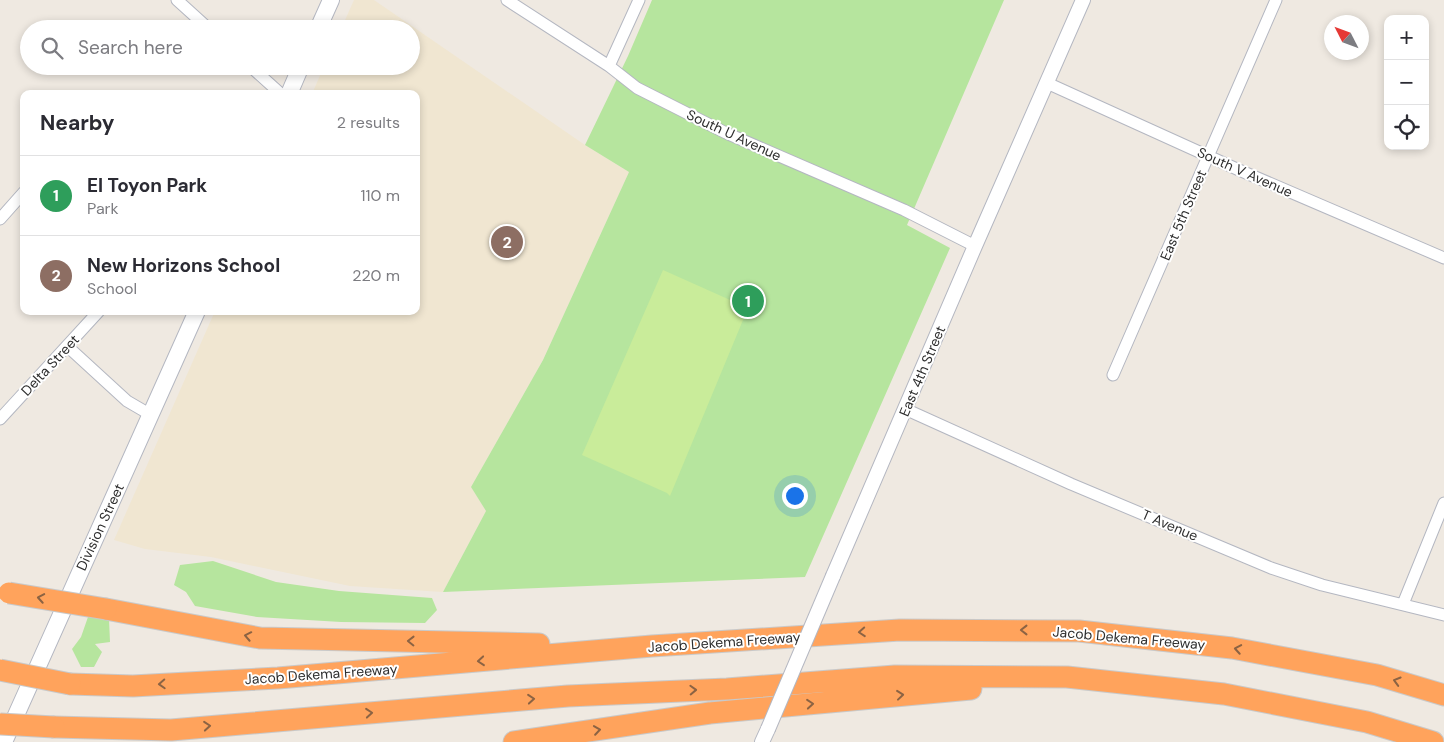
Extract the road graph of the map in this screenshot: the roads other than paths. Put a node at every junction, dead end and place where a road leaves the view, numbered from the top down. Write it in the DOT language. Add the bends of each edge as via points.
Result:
graph roads {
  1 [pos="177,0"];
  2 [pos="331,0"];
  3 [pos="507,0"];
  4 [pos="639,0"];
  5 [pos="1083,0"];
  6 [pos="1276,0"];
  7 [pos="199,20"];
  8 [pos="322,20"];
  9 [pos="610,66"];
  10 [pos="260,75"];
  11 [pos="297,75"];
  12 [pos="1047,83"];
  13 [pos="277,90"];
  14 [pos="291,90"];
  15 [pos="1208,156"];
  16 [pos="20,196"];
  17 [pos="0,219"];
  18 [pos="975,246"];
  19 [pos="1444,258"];
  20 [pos="95,315"];
  21 [pos="195,315"];
  22 [pos="67,346"];
  23 [pos="1113,375"];
  24 [pos="905,409"];
  25 [pos="151,415"];
  26 [pos="0,419"];
  27 [pos="1444,503"];
  28 [pos="5,592"];
  29 [pos="1403,604"];
  30 [pos="1444,615"];
  31 [pos="652,646"];
  32 [pos="0,670"];
  33 [pos="1067,678"];
  34 [pos="0,684"];
  35 [pos="70,684"];
  36 [pos="1444,695"];
  37 [pos="0,724"];
  38 [pos="60,734"];
  39 [pos="765,738"];
  40 [pos="4,742"];
  41 [pos="514,742"];
  42 [pos="1433,742"];
  1 -- 7 [label="street"];
  2 -- 8 [label="main road"];
  3 -- 9 [label="street, South U Avenue"];
  4 -- 9 [label="street"];
  5 -- 12 [label="street, East 4th Street"];
  6 -- 15 [label="street, East 5th Street"];
  9 -- 18 [label="street, South U Avenue" via="637,88 726,133 904,210"];
  10 -- 13 [label="street"];
  11 -- 14 [label="main road"];
  12 -- 15 [label="street, South V Avenue"];
  12 -- 18 [label="street, East 4th Street"];
  15 -- 19 [label="street, South V Avenue"];
  15 -- 23 [label="street, East 5th Street"];
  16 -- 17 [label="street"];
  18 -- 24 [label="street, East 4th Street"];
  20 -- 22 [label="street, Delta Street"];
  21 -- 25 [label="main road, Division Street"];
  22 -- 25 [label="street" via="127,400"];
  22 -- 26 [label="street, Delta Street"];
  24 -- 29 [label="street, T Avenue" via="1071,484 1272,568 1322,585"];
  24 -- 39 [label="street, East 4th Street, bridge"];
  25 -- 40 [label="main road, Division Street"];
  27 -- 29 [label="street"];
  31 -- 28 [label="highway, one-way, bridge" via="260,638"];
  29 -- 30 [label="street, T Avenue"];
  31 -- 35 [label="highway, Jacob Dekema Freeway, one-way" via="278,678 133,686"];
  36 -- 31 [label="highway, Jacob Dekema Freeway, one-way" via="1377,675 1232,648 1079,631 900,630"];
  32 -- 35 [label="highway, bridge"];
  38 -- 33 [label="highway, one-way" via="171,730 568,696 727,689 895,676"];
  41 -- 33 [label="highway, one-way" via="710,713 1002,687"];
  33 -- 42 [label="highway" via="1224,694 1367,722"];
  34 -- 35 [label="highway, Jacob Dekema Freeway, bridge"];
  37 -- 38 [label="highway, bridge"];
}
